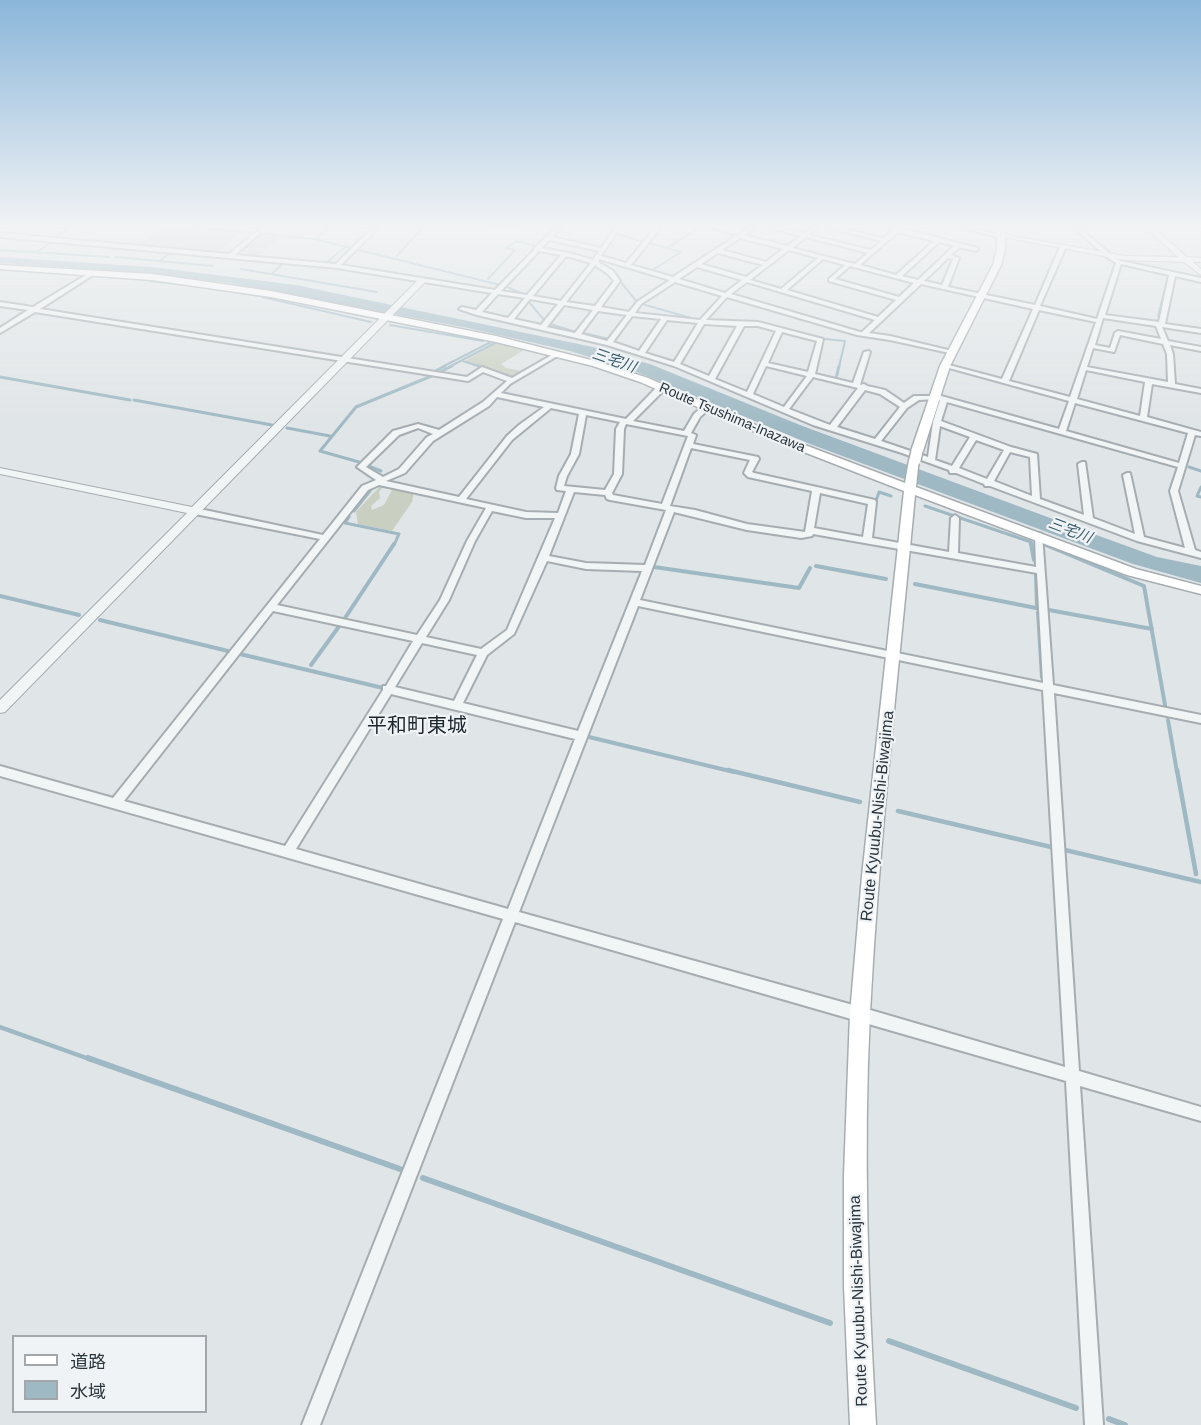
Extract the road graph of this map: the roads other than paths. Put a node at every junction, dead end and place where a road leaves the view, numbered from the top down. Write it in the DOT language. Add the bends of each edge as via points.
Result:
graph roads {
  1 [pos="59,294"];
  2 [pos="263,294"];
  3 [pos="410,294"];
  4 [pos="495,294"];
  5 [pos="506,294"];
  6 [pos="533,294"];
  7 [pos="570,294"];
  8 [pos="608,294"];
  9 [pos="654,294"];
  10 [pos="721,294"];
  11 [pos="791,294"];
  12 [pos="881,294"];
  13 [pos="907,294"];
  14 [pos="970,294"];
  15 [pos="1043,294"];
  16 [pos="1108,294"];
  17 [pos="1167,294"];
  18 [pos="726,295"];
  19 [pos="982,296"];
  20 [pos="530,297"];
  21 [pos="901,299"];
  22 [pos="563,303"];
  23 [pos="0,304"];
  24 [pos="1037,308"];
  25 [pos="34,309"];
  26 [pos="462,309"];
  27 [pos="598,309"];
  28 [pos="477,313"];
  29 [pos="631,314"];
  30 [pos="387,316"];
  31 [pos="665,318"];
  32 [pos="880,319"];
  33 [pos="1100,319"];
  34 [pos="510,320"];
  35 [pos="702,321"];
  36 [pos="742,323"];
  37 [pos="1160,325"];
  38 [pos="543,327"];
  39 [pos="780,329"];
  40 [pos="0,331"];
  41 [pos="1201,331"];
  42 [pos="864,334"];
  43 [pos="577,335"];
  44 [pos="609,343"];
  45 [pos="1167,343"];
  46 [pos="1092,346"];
  47 [pos="1201,349"];
  48 [pos="867,352"];
  49 [pos="641,353"];
  50 [pos="952,353"];
  51 [pos="557,354"];
  52 [pos="345,359"];
  53 [pos="764,364"];
  54 [pos="676,365"];
  55 [pos="945,366"];
  56 [pos="1084,368"];
  57 [pos="811,375"];
  58 [pos="711,379"];
  59 [pos="512,380"];
  60 [pos="1005,381"];
  61 [pos="1149,381"];
  62 [pos="1172,383"];
  63 [pos="860,386"];
  64 [pos="662,388"];
  65 [pos="1201,391"];
  66 [pos="498,395"];
  67 [pos="748,395"];
  68 [pos="933,397"];
  69 [pos="944,398"];
  70 [pos="1073,400"];
  71 [pos="904,406"];
  72 [pos="548,407"];
  73 [pos="707,407"];
  74 [pos="785,410"];
  75 [pos="583,413"];
  76 [pos="1143,419"];
  77 [pos="626,422"];
  78 [pos="937,422"];
  79 [pos="832,428"];
  80 [pos="1192,431"];
  81 [pos="1062,432"];
  82 [pos="439,433"];
  83 [pos="687,433"];
  84 [pos="1201,434"];
  85 [pos="974,437"];
  86 [pos="876,443"];
  87 [pos="688,445"];
  88 [pos="1008,449"];
  89 [pos="931,461"];
  90 [pos="1082,464"];
  91 [pos="1182,466"];
  92 [pos="0,471"];
  93 [pos="953,471"];
  94 [pos="1128,475"];
  95 [pos="380,481"];
  96 [pos="988,484"];
  97 [pos="910,487"];
  98 [pos="571,490"];
  99 [pos="816,490"];
  100 [pos="608,493"];
  101 [pos="461,500"];
  102 [pos="1036,501"];
  103 [pos="490,508"];
  104 [pos="668,509"];
  105 [pos="195,511"];
  106 [pos="562,516"];
  107 [pos="955,518"];
  108 [pos="1089,521"];
  109 [pos="809,530"];
  110 [pos="1039,536"];
  111 [pos="326,538"];
  112 [pos="1140,539"];
  113 [pos="867,540"];
  114 [pos="904,547"];
  115 [pos="1191,553"];
  116 [pos="953,555"];
  117 [pos="1201,555"];
  118 [pos="544,558"];
  119 [pos="648,568"];
  120 [pos="1041,571"];
  121 [pos="1201,590"];
  122 [pos="634,602"];
  123 [pos="271,607"];
  124 [pos="418,639"];
  125 [pos="483,652"];
  126 [pos="894,656"];
  127 [pos="1048,687"];
  128 [pos="387,689"];
  129 [pos="457,706"];
  130 [pos="0,708"];
  131 [pos="1201,719"];
  132 [pos="581,736"];
  133 [pos="0,771"];
  134 [pos="115,804"];
  135 [pos="287,853"];
  136 [pos="511,917"];
  137 [pos="860,1014"];
  138 [pos="1072,1077"];
  139 [pos="1201,1114"];
  140 [pos="311,1425"];
  141 [pos="863,1425"];
  142 [pos="1094,1425"];
  1 -- 25 [label="street"];
  2 -- 30 [label="main road, Route Tsushima-Inazawa"];
  3 -- 30 [label="street"];
  4 -- 28 [label="street"];
  5 -- 20 [label="street"];
  6 -- 20 [label="street"];
  7 -- 22 [label="street"];
  8 -- 27 [label="street"];
  9 -- 29 [label="street"];
  10 -- 18 [label="street"];
  11 -- 32 [label="street"];
  12 -- 21 [label="street"];
  13 -- 21 [label="street"];
  14 -- 19 [label="street"];
  15 -- 24 [label="street"];
  16 -- 33 [label="street"];
  17 -- 37 [label="street"];
  18 -- 35 [label="street"];
  18 -- 42 [label="street"];
  19 -- 24 [label="street"];
  19 -- 50 [label="main road, Route Kyuubu-Nishi-Biwajima"];
  20 -- 22 [label="street"];
  20 -- 34 [label="street"];
  21 -- 32 [label="street"];
  22 -- 27 [label="street"];
  22 -- 38 [label="street"];
  23 -- 25 [label="street"];
  24 -- 33 [label="street"];
  24 -- 60 [label="street"];
  25 -- 40 [label="street"];
  25 -- 52 [label="street"];
  26 -- 28 [label="street"];
  27 -- 29 [label="street"];
  27 -- 43 [label="street"];
  28 -- 34 [label="street"];
  29 -- 31 [label="street"];
  29 -- 44 [label="street"];
  30 -- 51 [label="main road, Route Tsushima-Inazawa"];
  30 -- 52 [label="street"];
  31 -- 35 [label="street"];
  31 -- 49 [label="street"];
  32 -- 42 [label="street"];
  33 -- 37 [label="street"];
  33 -- 46 [label="street"];
  34 -- 38 [label="street"];
  35 -- 36 [label="street"];
  35 -- 54 [label="street"];
  36 -- 39 [label="street"];
  36 -- 58 [label="street"];
  37 -- 41 [label="street"];
  37 -- 45 [label="street"];
  38 -- 43 [label="street"];
  39 -- 53 [label="street"];
  39 -- 57 [label="street" via="821,340"];
  42 -- 50 [label="street"];
  43 -- 44 [label="street"];
  44 -- 49 [label="street"];
  45 -- 46 [label="street" via="1118,333 1112,351"];
  45 -- 47 [label="street"];
  45 -- 62 [label="street"];
  46 -- 56 [label="street"];
  48 -- 63 [label="street"];
  49 -- 54 [label="street"];
  50 -- 55 [label="main road, Route Kyuubu-Nishi-Biwajima"];
  51 -- 59 [label="street"];
  51 -- 64 [label="main road, Route Tsushima-Inazawa"];
  52 -- 59 [label="street" via="468,379 482,369"];
  52 -- 105 [label="street"];
  53 -- 57 [label="street"];
  53 -- 67 [label="street"];
  54 -- 58 [label="street"];
  55 -- 60 [label="street"];
  55 -- 68 [label="main road, Route Kyuubu-Nishi-Biwajima"];
  56 -- 61 [label="street"];
  56 -- 70 [label="street"];
  57 -- 63 [label="street"];
  57 -- 74 [label="street"];
  58 -- 67 [label="street"];
  59 -- 66 [label="street"];
  60 -- 70 [label="street"];
  61 -- 62 [label="street"];
  61 -- 76 [label="street" via="1149,403"];
  62 -- 65 [label="street"];
  63 -- 71 [label="street" via="889,395"];
  63 -- 79 [label="street"];
  64 -- 73 [label="main road, Route Tsushima-Inazawa"];
  64 -- 77 [label="street"];
  66 -- 72 [label="street"];
  66 -- 82 [label="street"];
  67 -- 74 [label="street"];
  68 -- 69 [label="street"];
  68 -- 71 [label="street" via="917,398"];
  68 -- 97 [label="main road, Route Kyuubu-Nishi-Biwajima"];
  69 -- 78 [label="street"];
  69 -- 81 [label="street"];
  70 -- 76 [label="street"];
  70 -- 81 [label="street"];
  71 -- 86 [label="street"];
  72 -- 75 [label="street"];
  72 -- 101 [label="street" via="520,428 489,461"];
  73 -- 83 [label="street"];
  73 -- 97 [label="main road, Route Tsushima-Inazawa"];
  74 -- 79 [label="street"];
  75 -- 77 [label="street"];
  75 -- 98 [label="street" via="574,457 561,474 560,488"];
  76 -- 80 [label="street"];
  77 -- 83 [label="street"];
  77 -- 100 [label="street" via="620,429 618,474"];
  78 -- 85 [label="street"];
  78 -- 89 [label="street"];
  79 -- 86 [label="street"];
  80 -- 84 [label="street"];
  80 -- 91 [label="street"];
  81 -- 91 [label="street"];
  82 -- 95 [label="street" via="422,446 402,471"];
  82 -- 95 [label="street" via="418,426 396,433 361,467"];
  83 -- 87 [label="street" via="692,435"];
  85 -- 88 [label="street"];
  85 -- 93 [label="street"];
  86 -- 89 [label="street"];
  87 -- 99 [label="street" via="755,459 748,473 751,475"];
  87 -- 104 [label="street"];
  88 -- 96 [label="street"];
  88 -- 102 [label="street" via="1034,456"];
  89 -- 93 [label="street"];
  90 -- 108 [label="street"];
  91 -- 115 [label="street" via="1174,491"];
  92 -- 105 [label="street"];
  93 -- 96 [label="street"];
  94 -- 112 [label="street"];
  95 -- 101 [label="street"];
  95 -- 111 [label="street" via="365,488"];
  96 -- 102 [label="street"];
  97 -- 110 [label="main road, Route Tsushima-Inazawa"];
  97 -- 114 [label="main road, Route Kyuubu-Nishi-Biwajima"];
  98 -- 100 [label="street"];
  98 -- 106 [label="street"];
  99 -- 109 [label="street"];
  99 -- 113 [label="street" via="872,502"];
  100 -- 104 [label="street" via="610,497"];
  101 -- 103 [label="street"];
  102 -- 108 [label="street"];
  103 -- 106 [label="street"];
  103 -- 124 [label="street" via="454,582"];
  104 -- 109 [label="street" via="747,527 801,535 809,534"];
  104 -- 119 [label="street"];
  105 -- 111 [label="street"];
  105 -- 130 [label="street"];
  106 -- 118 [label="street"];
  107 -- 116 [label="street"];
  108 -- 112 [label="street"];
  109 -- 113 [label="street"];
  110 -- 120 [label="street"];
  110 -- 121 [label="main road, Route Tsushima-Inazawa" via="1132,572"];
  111 -- 123 [label="street"];
  112 -- 115 [label="street"];
  113 -- 114 [label="street"];
  114 -- 116 [label="street"];
  114 -- 126 [label="main road, Route Kyuubu-Nishi-Biwajima"];
  115 -- 117 [label="street"];
  116 -- 120 [label="street"];
  118 -- 119 [label="street" via="586,566"];
  118 -- 125 [label="street" via="511,632"];
  119 -- 122 [label="street"];
  120 -- 127 [label="street"];
  122 -- 126 [label="street"];
  122 -- 132 [label="street"];
  123 -- 124 [label="street"];
  123 -- 134 [label="street"];
  124 -- 125 [label="street"];
  124 -- 128 [label="street"];
  125 -- 129 [label="street"];
  126 -- 127 [label="street"];
  126 -- 137 [label="main road, Route Kyuubu-Nishi-Biwajima"];
  127 -- 131 [label="street"];
  127 -- 138 [label="street"];
  128 -- 129 [label="street"];
  128 -- 135 [label="street"];
  129 -- 132 [label="street"];
  132 -- 136 [label="street"];
  133 -- 134 [label="street"];
  134 -- 135 [label="street"];
  135 -- 136 [label="street"];
  136 -- 137 [label="street"];
  136 -- 140 [label="street"];
  137 -- 138 [label="street"];
  137 -- 141 [label="main road, Route Kyuubu-Nishi-Biwajima" via="855,1174"];
  138 -- 139 [label="street"];
  138 -- 142 [label="street"];
}
